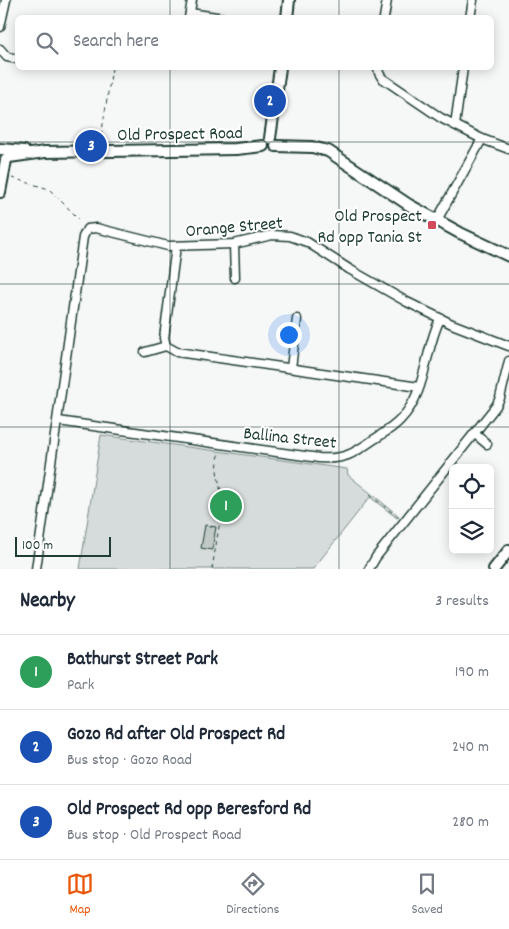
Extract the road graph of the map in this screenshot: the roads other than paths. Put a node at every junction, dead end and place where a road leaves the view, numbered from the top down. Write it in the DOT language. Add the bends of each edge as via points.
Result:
graph roads {
  1 [pos="6,0"];
  2 [pos="192,0"];
  3 [pos="289,0"];
  4 [pos="387,0"];
  5 [pos="473,0"];
  6 [pos="190,15"];
  7 [pos="287,15"];
  8 [pos="384,15"];
  9 [pos="470,15"];
  10 [pos="0,27"];
  11 [pos="0,52"];
  12 [pos="15,58"];
  13 [pos="280,70"];
  14 [pos="463,70"];
  15 [pos="376,72"];
  16 [pos="454,125"];
  17 [pos="482,138"];
  18 [pos="270,143"];
  19 [pos="509,149"];
  20 [pos="4,155"];
  21 [pos="0,186"];
  22 [pos="0,192"];
  23 [pos="437,220"];
  24 [pos="234,244"];
  25 [pos="176,246"];
  26 [pos="509,256"];
  27 [pos="235,278"];
  28 [pos="297,319"];
  29 [pos="440,319"];
  30 [pos="166,346"];
  31 [pos="509,346"];
  32 [pos="145,352"];
  33 [pos="509,361"];
  34 [pos="290,368"];
  35 [pos="419,387"];
  36 [pos="58,421"];
  37 [pos="475,434"];
  38 [pos="487,444"];
  39 [pos="509,550"];
  40 [pos="36,569"];
  41 [pos="369,569"];
  42 [pos="494,569"];
  1 -- 10 [label="street"];
  2 -- 6 [label="street"];
  3 -- 7 [label="main road"];
  4 -- 8 [label="street"];
  5 -- 9 [label="street"];
  11 -- 12 [label="street"];
  13 -- 18 [label="main road"];
  14 -- 16 [label="street"];
  15 -- 16 [label="street"];
  16 -- 17 [label="street"];
  17 -- 19 [label="street"];
  17 -- 23 [label="street"];
  18 -- 20 [label="main road, Old Prospect Road" via="236,149"];
  18 -- 23 [label="main road, Old Prospect Road" via="328,151"];
  20 -- 21 [label="main road" via="4,176"];
  21 -- 22 [label="main road"];
  23 -- 26 [label="main road, Old Prospect Road"];
  24 -- 25 [label="street, Orange Street"];
  24 -- 27 [label="street"];
  24 -- 29 [label="street, Orange Street" via="272,235 290,236 307,242 379,287"];
  25 -- 30 [label="street" via="164,338"];
  25 -- 36 [label="street, Orange Street" via="86,228"];
  28 -- 34 [label="street"];
  29 -- 31 [label="street, Orange Street"];
  29 -- 35 [label="street, Ballina Street"];
  30 -- 32 [label="street"];
  30 -- 34 [label="street" via="177,352"];
  33 -- 37 [label="street" via="500,398"];
  34 -- 35 [label="street"];
  35 -- 36 [label="street, Ballina Street" via="411,407 397,423 344,457 319,458"];
  36 -- 40 [label="street, Orange Street"];
  37 -- 38 [label="street"];
  37 -- 41 [label="street"];
  39 -- 42 [label="main road"];
}
